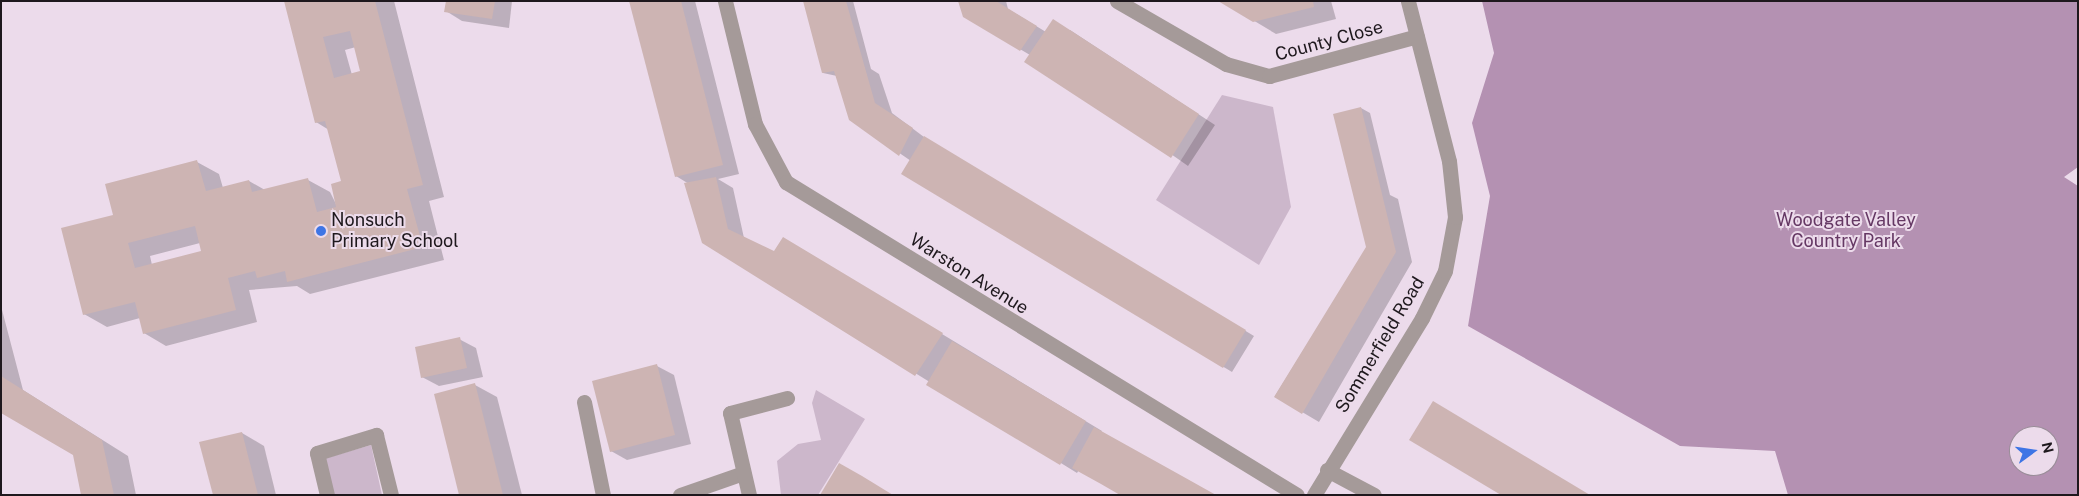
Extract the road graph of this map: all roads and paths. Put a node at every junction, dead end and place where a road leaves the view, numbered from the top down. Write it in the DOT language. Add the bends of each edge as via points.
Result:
graph roads {
  1 [pos="725,1"];
  2 [pos="1117,1"];
  3 [pos="1408,1"];
  4 [pos="1417,36"];
  5 [pos="787,398"];
  6 [pos="584,402"];
  7 [pos="1327,470"];
  8 [pos="743,473"];
  9 [pos="327,495"];
  10 [pos="391,495"];
  11 [pos="602,495"];
  12 [pos="680,495"];
  13 [pos="750,495"];
  14 [pos="1297,495"];
  15 [pos="1314,495"];
  16 [pos="1374,495"];
  1 -- 14 [label="street, Warston Avenue" via="755,124 786,182"];
  2 -- 4 [label="street, County Close" via="1226,64 1270,76"];
  3 -- 4 [label="street, Sommerfield Road"];
  4 -- 7 [label="street, Sommerfield Road" via="1450,171 1455,217 1445,270 1422,318"];
  5 -- 8 [label="street" via="730,413"];
  6 -- 11 [label="street"];
  7 -- 15 [label="street, Sommerfield Road"];
  7 -- 16 [label="street"];
  8 -- 12 [label="street"];
  8 -- 13 [label="street"];
  9 -- 10 [label="street" via="317,453 376,435"];
}
